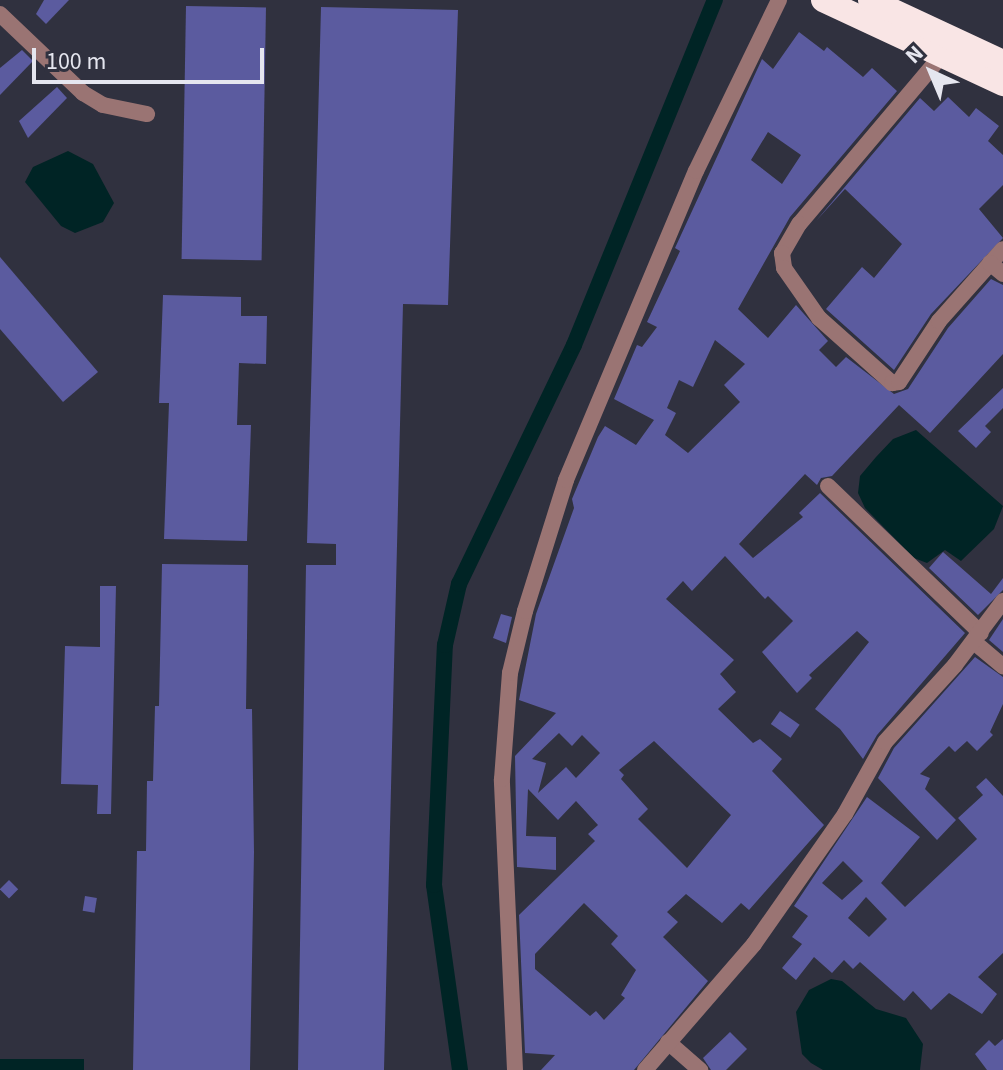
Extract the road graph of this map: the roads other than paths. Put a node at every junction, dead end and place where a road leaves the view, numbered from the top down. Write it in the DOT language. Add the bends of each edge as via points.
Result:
graph roads {
  1 [pos="779,0"];
  2 [pos="823,0"];
  3 [pos="870,0"];
  4 [pos="0,14"];
  5 [pos="914,32"];
  6 [pos="942,55"];
  7 [pos="1003,62"];
  8 [pos="1003,84"];
  9 [pos="147,114"];
  10 [pos="1003,249"];
  11 [pos="997,268"];
  12 [pos="828,486"];
  13 [pos="1003,601"];
  14 [pos="978,637"];
  15 [pos="1003,666"];
  16 [pos="668,1042"];
  17 [pos="515,1070"];
  18 [pos="645,1070"];
  19 [pos="700,1070"];
  1 -- 17 [label="street" via="696,171 566,480 528,597 510,673 502,779"];
  2 -- 5 [label="highway"];
  3 -- 5 [label="highway"];
  4 -- 9 [label="street" via="83,93 103,105"];
  5 -- 6 [label="highway"];
  5 -- 7 [label="highway"];
  6 -- 8 [label="highway"];
  6 -- 11 [label="street" via="799,224 782,253 784,268 819,318 892,383 899,382 939,321"];
  10 -- 11 [label="street"];
  12 -- 14 [label="street"];
  13 -- 14 [label="street"];
  14 -- 15 [label="street"];
  14 -- 16 [label="street" via="885,742 845,814 754,944"];
  16 -- 18 [label="street"];
  16 -- 19 [label="street"];
}
